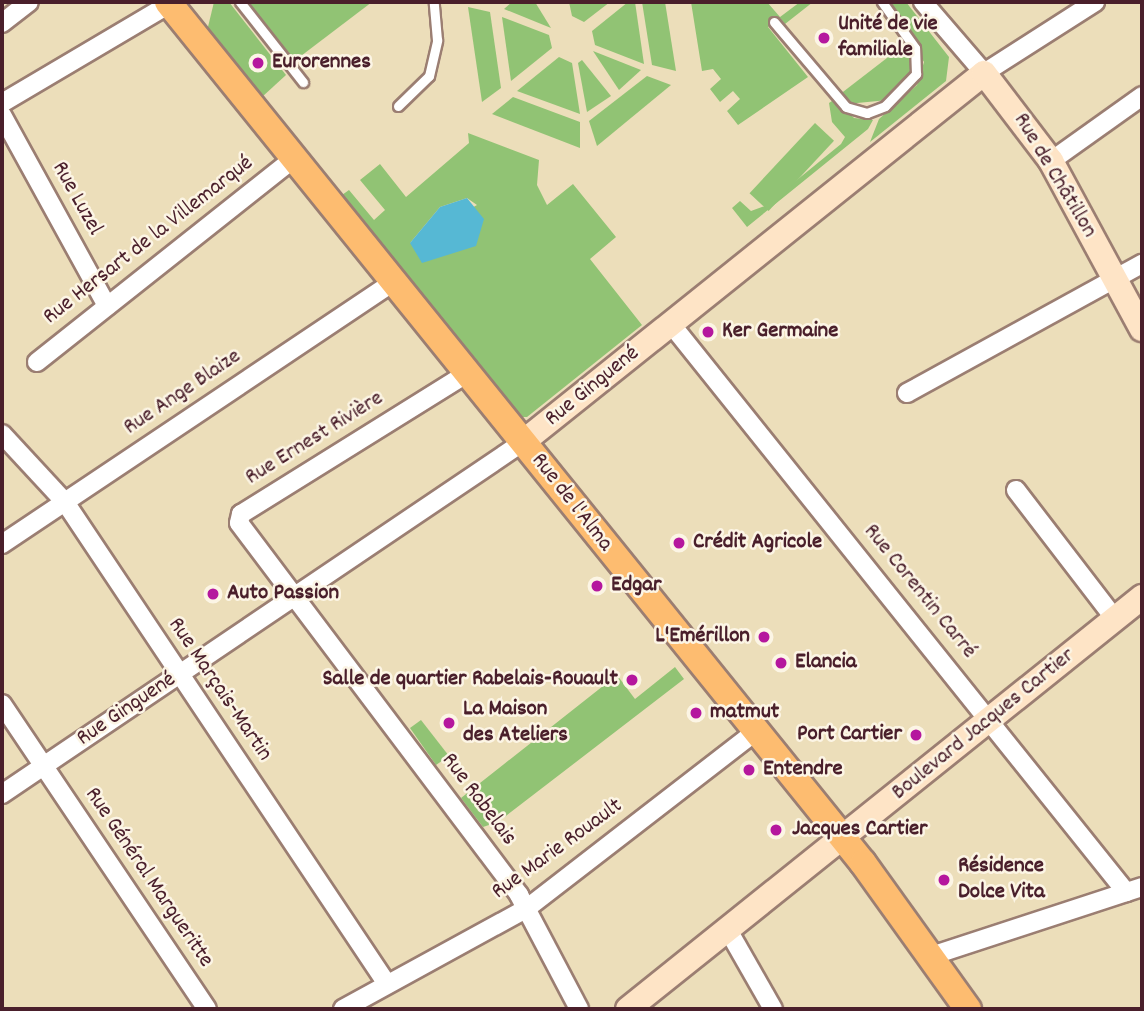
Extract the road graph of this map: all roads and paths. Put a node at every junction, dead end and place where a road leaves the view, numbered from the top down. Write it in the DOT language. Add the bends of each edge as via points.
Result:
graph roads {
  1 [pos="29,2"];
  2 [pos="240,2"];
  3 [pos="433,2"];
  4 [pos="882,2"];
  5 [pos="923,2"];
  6 [pos="1096,2"];
  7 [pos="170,3"];
  8 [pos="774,22"];
  9 [pos="2,23"];
  10 [pos="984,74"];
  11 [pos="303,82"];
  12 [pos="1142,96"];
  13 [pos="2,103"];
  14 [pos="398,106"];
  15 [pos="2,116"];
  16 [pos="292,160"];
  17 [pos="1051,161"];
  18 [pos="1142,264"];
  19 [pos="1115,281"];
  20 [pos="391,283"];
  21 [pos="107,306"];
  22 [pos="671,324"];
  23 [pos="1142,329"];
  24 [pos="37,362"];
  25 [pos="466,374"];
  26 [pos="907,393"];
  27 [pos="2,434"];
  28 [pos="523,442"];
  29 [pos="1016,490"];
  30 [pos="65,502"];
  31 [pos="2,544"];
  32 [pos="296,596"];
  33 [pos="1142,597"];
  34 [pos="1115,619"];
  35 [pos="179,676"];
  36 [pos="2,704"];
  37 [pos="989,720"];
  38 [pos="754,733"];
  39 [pos="43,766"];
  40 [pos="2,794"];
  41 [pos="843,839"];
  42 [pos="1134,890"];
  43 [pos="526,909"];
  44 [pos="728,930"];
  45 [pos="931,956"];
  46 [pos="385,981"];
  47 [pos="207,1009"];
  48 [pos="342,1009"];
  49 [pos="579,1009"];
  50 [pos="628,1009"];
  51 [pos="773,1009"];
  52 [pos="968,1009"];
  1 -- 9 [label="street"];
  2 -- 11 [label="lane"];
  3 -- 14 [label="lane" via="437,40 429,76"];
  4 -- 8 [label="lane" via="909,35 918,60 909,86 867,113 846,107"];
  5 -- 10 [label="street, Rue de Châtillon"];
  6 -- 10 [label="street, Rue Ginguené"];
  7 -- 13 [label="street"];
  7 -- 16 [label="main road, Rue de l'Alma"];
  10 -- 17 [label="street, Rue de Châtillon"];
  10 -- 22 [label="street, Rue Ginguené"];
  12 -- 17 [label="street"];
  15 -- 21 [label="street, Rue Luzel"];
  16 -- 20 [label="main road, Rue de l'Alma"];
  16 -- 21 [label="street, Rue Hersart de la Villemarqué"];
  17 -- 19 [label="street, Rue de Châtillon"];
  18 -- 19 [label="street"];
  19 -- 23 [label="street, Rue de Châtillon"];
  19 -- 26 [label="street"];
  20 -- 25 [label="main road, Rue de l'Alma"];
  20 -- 30 [label="street, Rue Ange Blaize"];
  21 -- 24 [label="street, Rue Hersart de la Villemarqué"];
  22 -- 28 [label="street, Rue Ginguené"];
  22 -- 37 [label="street, Rue Corentin Carré"];
  25 -- 28 [label="main road, Rue de l'Alma"];
  25 -- 32 [label="street, Rue Ernest Rivière" via="241,514 239,523"];
  27 -- 30 [label="street, Rue Marçais-Martin"];
  28 -- 32 [label="street, Rue Ginguené"];
  28 -- 38 [label="main road, Rue de l'Alma"];
  29 -- 34 [label="street"];
  30 -- 31 [label="street, Rue Ange Blaize"];
  30 -- 35 [label="street, Rue Marçais-Martin"];
  32 -- 35 [label="street, Rue Ginguené"];
  32 -- 43 [label="street, Rue Rabelais"];
  33 -- 34 [label="street, Boulevard Jacques Cartier"];
  34 -- 37 [label="street, Boulevard Jacques Cartier"];
  35 -- 39 [label="street, Rue Ginguené"];
  35 -- 46 [label="street, Rue Marçais-Martin"];
  36 -- 39 [label="street, Rue Général Margueritte"];
  37 -- 41 [label="street, Boulevard Jacques Cartier"];
  37 -- 42 [label="street, Rue Corentin Carré"];
  38 -- 41 [label="main road, Rue de l'Alma"];
  38 -- 43 [label="street, Rue Marie Rouault"];
  39 -- 40 [label="street, Rue Ginguené"];
  39 -- 47 [label="street, Rue Général Margueritte"];
  41 -- 44 [label="street, Boulevard Jacques Cartier"];
  41 -- 45 [label="main road, Rue de l'Alma"];
  42 -- 45 [label="street"];
  43 -- 46 [label="street, Rue Marie Rouault"];
  43 -- 49 [label="street, Rue Rabelais"];
  44 -- 50 [label="street, Boulevard Jacques Cartier"];
  44 -- 51 [label="street"];
  45 -- 52 [label="main road, Rue de l'Alma"];
  46 -- 48 [label="street, Rue Marie Rouault"];
}
